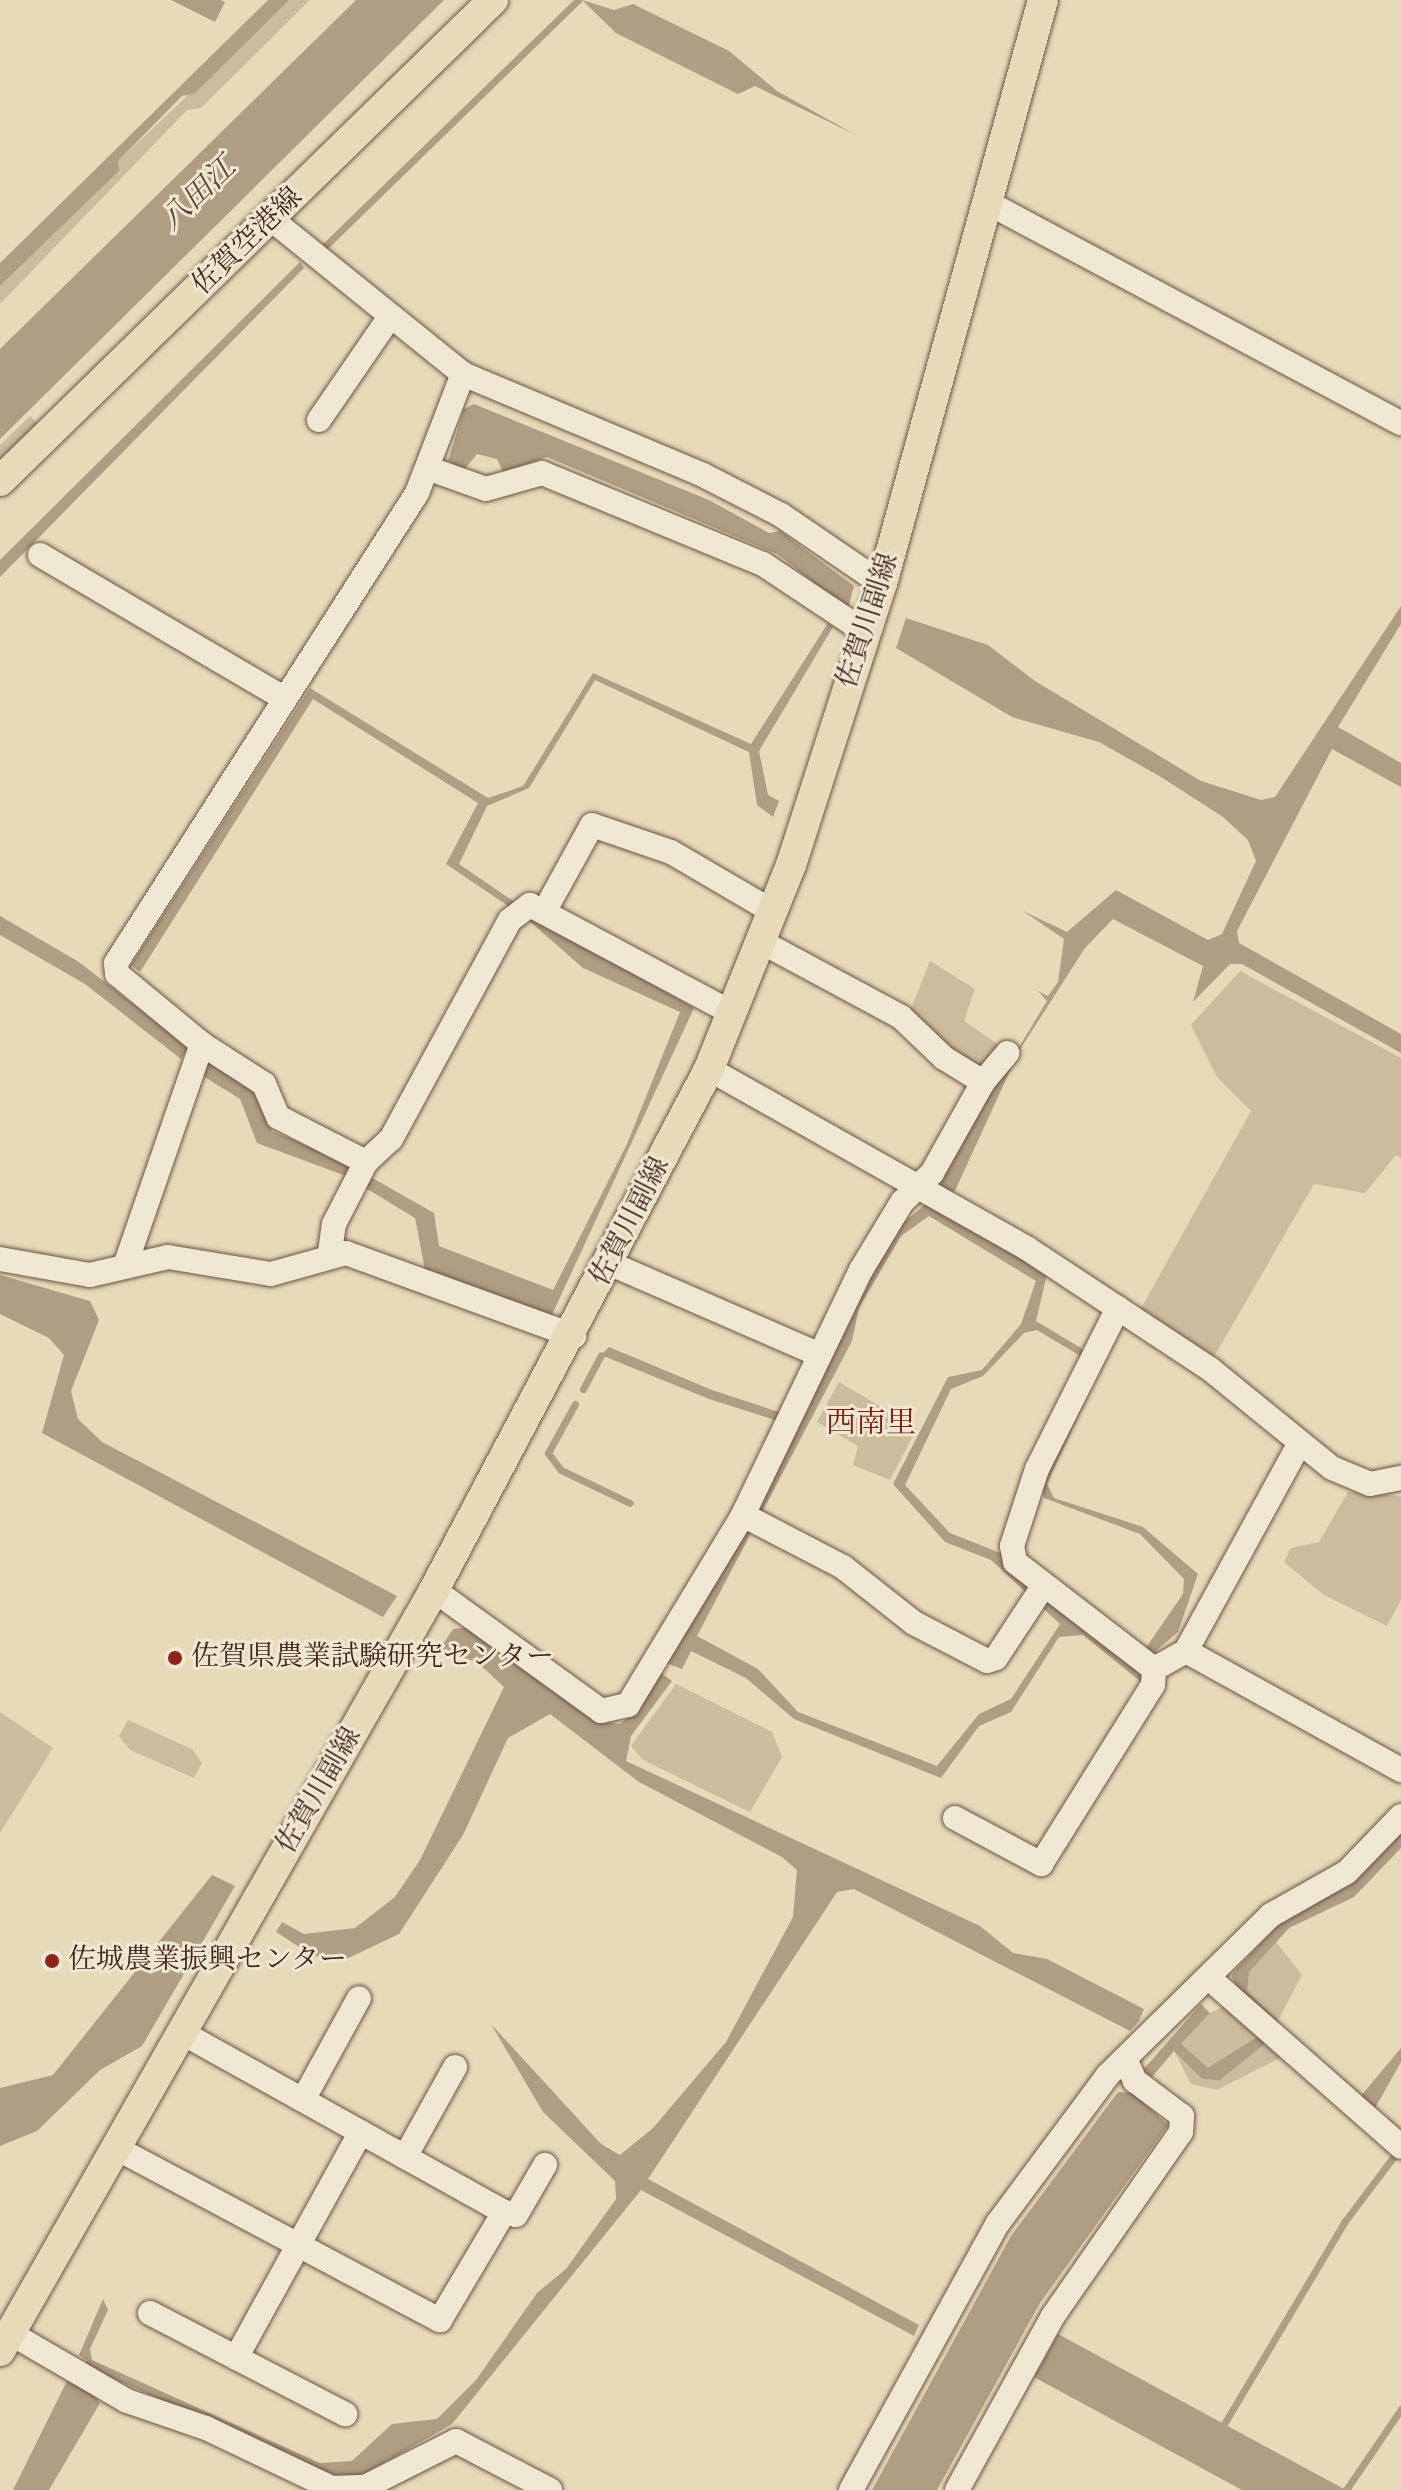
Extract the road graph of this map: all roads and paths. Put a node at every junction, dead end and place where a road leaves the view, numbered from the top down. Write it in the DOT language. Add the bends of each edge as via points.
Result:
graph roads {
  1 [pos="493,0"];
  2 [pos="1043,0"];
  3 [pos="992,205"];
  4 [pos="271,219"];
  5 [pos="389,318"];
  6 [pos="463,374"];
  7 [pos="319,420"];
  8 [pos="1401,423"];
  9 [pos="430,469"];
  10 [pos="0,481"];
  11 [pos="40,555"];
  12 [pos="882,584"];
  13 [pos="867,633"];
  14 [pos="285,699"];
  15 [pos="772,911"];
  16 [pos="544,912"];
  17 [pos="760,941"];
  18 [pos="732,1013"];
  19 [pos="202,1044"];
  20 [pos="1007,1053"];
  21 [pos="709,1069"];
  22 [pos="983,1082"];
  23 [pos="366,1162"];
  24 [pos="917,1186"];
  25 [pos="330,1252"];
  26 [pos="0,1259"];
  27 [pos="611,1264"];
  28 [pos="125,1266"];
  29 [pos="1118,1308"];
  30 [pos="574,1336"];
  31 [pos="816,1353"];
  32 [pos="1300,1443"];
  33 [pos="1401,1478"];
  34 [pos="752,1520"];
  35 [pos="434,1590"];
  36 [pos="1038,1594"];
  37 [pos="1186,1651"];
  38 [pos="1154,1669"];
  39 [pos="1401,1770"];
  40 [pos="1401,1816"];
  41 [pos="955,1818"];
  42 [pos="1210,1979"];
  43 [pos="359,1998"];
  44 [pos="182,2033"];
  45 [pos="455,2067"];
  46 [pos="1138,2079"];
  47 [pos="303,2100"];
  48 [pos="361,2132"];
  49 [pos="1401,2147"];
  50 [pos="116,2148"];
  51 [pos="405,2157"];
  52 [pos="545,2165"];
  53 [pos="504,2212"];
  54 [pos="298,2246"];
  55 [pos="150,2313"];
  56 [pos="5,2342"];
  57 [pos="236,2358"];
  58 [pos="345,2414"];
  59 [pos="550,2490"];
  60 [pos="851,2490"];
  61 [pos="957,2490"];
  1 -- 4 [label="main road, 佐賀空港線"];
  2 -- 3 [label="main road, 佐賀川副線"];
  3 -- 8 [label="street"];
  3 -- 12 [label="main road, 佐賀川副線"];
  4 -- 5 [label="street"];
  4 -- 10 [label="main road, 佐賀空港線"];
  5 -- 6 [label="street"];
  5 -- 7 [label="street"];
  6 -- 9 [label="street"];
  6 -- 12 [label="street" via="703,475 781,515"];
  9 -- 13 [label="street" via="486,489 542,473 763,564"];
  9 -- 14 [label="street"];
  11 -- 14 [label="street"];
  12 -- 13 [label="main road, 佐賀川副線"];
  13 -- 15 [label="main road, 佐賀川副線"];
  14 -- 19 [label="street" via="116,963 117,974"];
  15 -- 16 [label="street" via="671,852 592,825"];
  15 -- 17 [label="main road, 佐賀川副線"];
  16 -- 18 [label="street"];
  16 -- 23 [label="street" via="530,905 510,920 391,1139"];
  17 -- 18 [label="main road, 佐賀川副線"];
  17 -- 22 [label="street" via="901,1017 944,1058"];
  18 -- 21 [label="main road, 佐賀川副線"];
  19 -- 23 [label="street" via="264,1084 278,1117"];
  19 -- 28 [label="street"];
  20 -- 22 [label="street"];
  21 -- 24 [label="street"];
  21 -- 27 [label="main road, 佐賀川副線"];
  22 -- 24 [label="street"];
  23 -- 25 [label="street" via="347,1197"];
  24 -- 29 [label="street"];
  24 -- 31 [label="street"];
  25 -- 28 [label="street" via="296,1273 168,1257"];
  25 -- 30 [label="street"];
  26 -- 28 [label="street" via="90,1275"];
  27 -- 30 [label="main road, 佐賀川副線"];
  27 -- 31 [label="street"];
  29 -- 32 [label="street" via="1210,1369"];
  29 -- 36 [label="street" via="1037,1469 1012,1546 1015,1562"];
  30 -- 35 [label="main road, 佐賀川副線"];
  31 -- 34 [label="street"];
  32 -- 33 [label="street" via="1332,1468 1370,1484"];
  32 -- 37 [label="street"];
  34 -- 35 [label="street" via="628,1705 614,1713 601,1711"];
  34 -- 36 [label="street" via="843,1567 914,1623 987,1661"];
  35 -- 44 [label="main road, 佐賀川副線"];
  36 -- 38 [label="street"];
  37 -- 38 [label="street"];
  37 -- 39 [label="street"];
  38 -- 41 [label="street" via="1153,1685 1041,1864"];
  40 -- 42 [label="street" via="1347,1872 1271,1915"];
  42 -- 46 [label="street"];
  42 -- 49 [label="street"];
  43 -- 47 [label="street"];
  44 -- 47 [label="street"];
  44 -- 50 [label="main road, 佐賀川副線"];
  45 -- 51 [label="street"];
  46 -- 60 [label="street" via="998,2223"];
  46 -- 61 [label="street" via="1182,2116 1181,2132 1053,2316"];
  47 -- 48 [label="street"];
  48 -- 51 [label="street"];
  48 -- 54 [label="street"];
  50 -- 54 [label="street"];
  50 -- 56 [label="main road, 佐賀川副線"];
  51 -- 53 [label="street"];
  52 -- 53 [label="street" via="516,2215"];
  53 -- 54 [label="street" via="440,2320"];
  54 -- 57 [label="street"];
  55 -- 57 [label="street"];
  56 -- 59 [label="street" via="332,2488 365,2487 456,2441"];
  57 -- 58 [label="street"];
}
